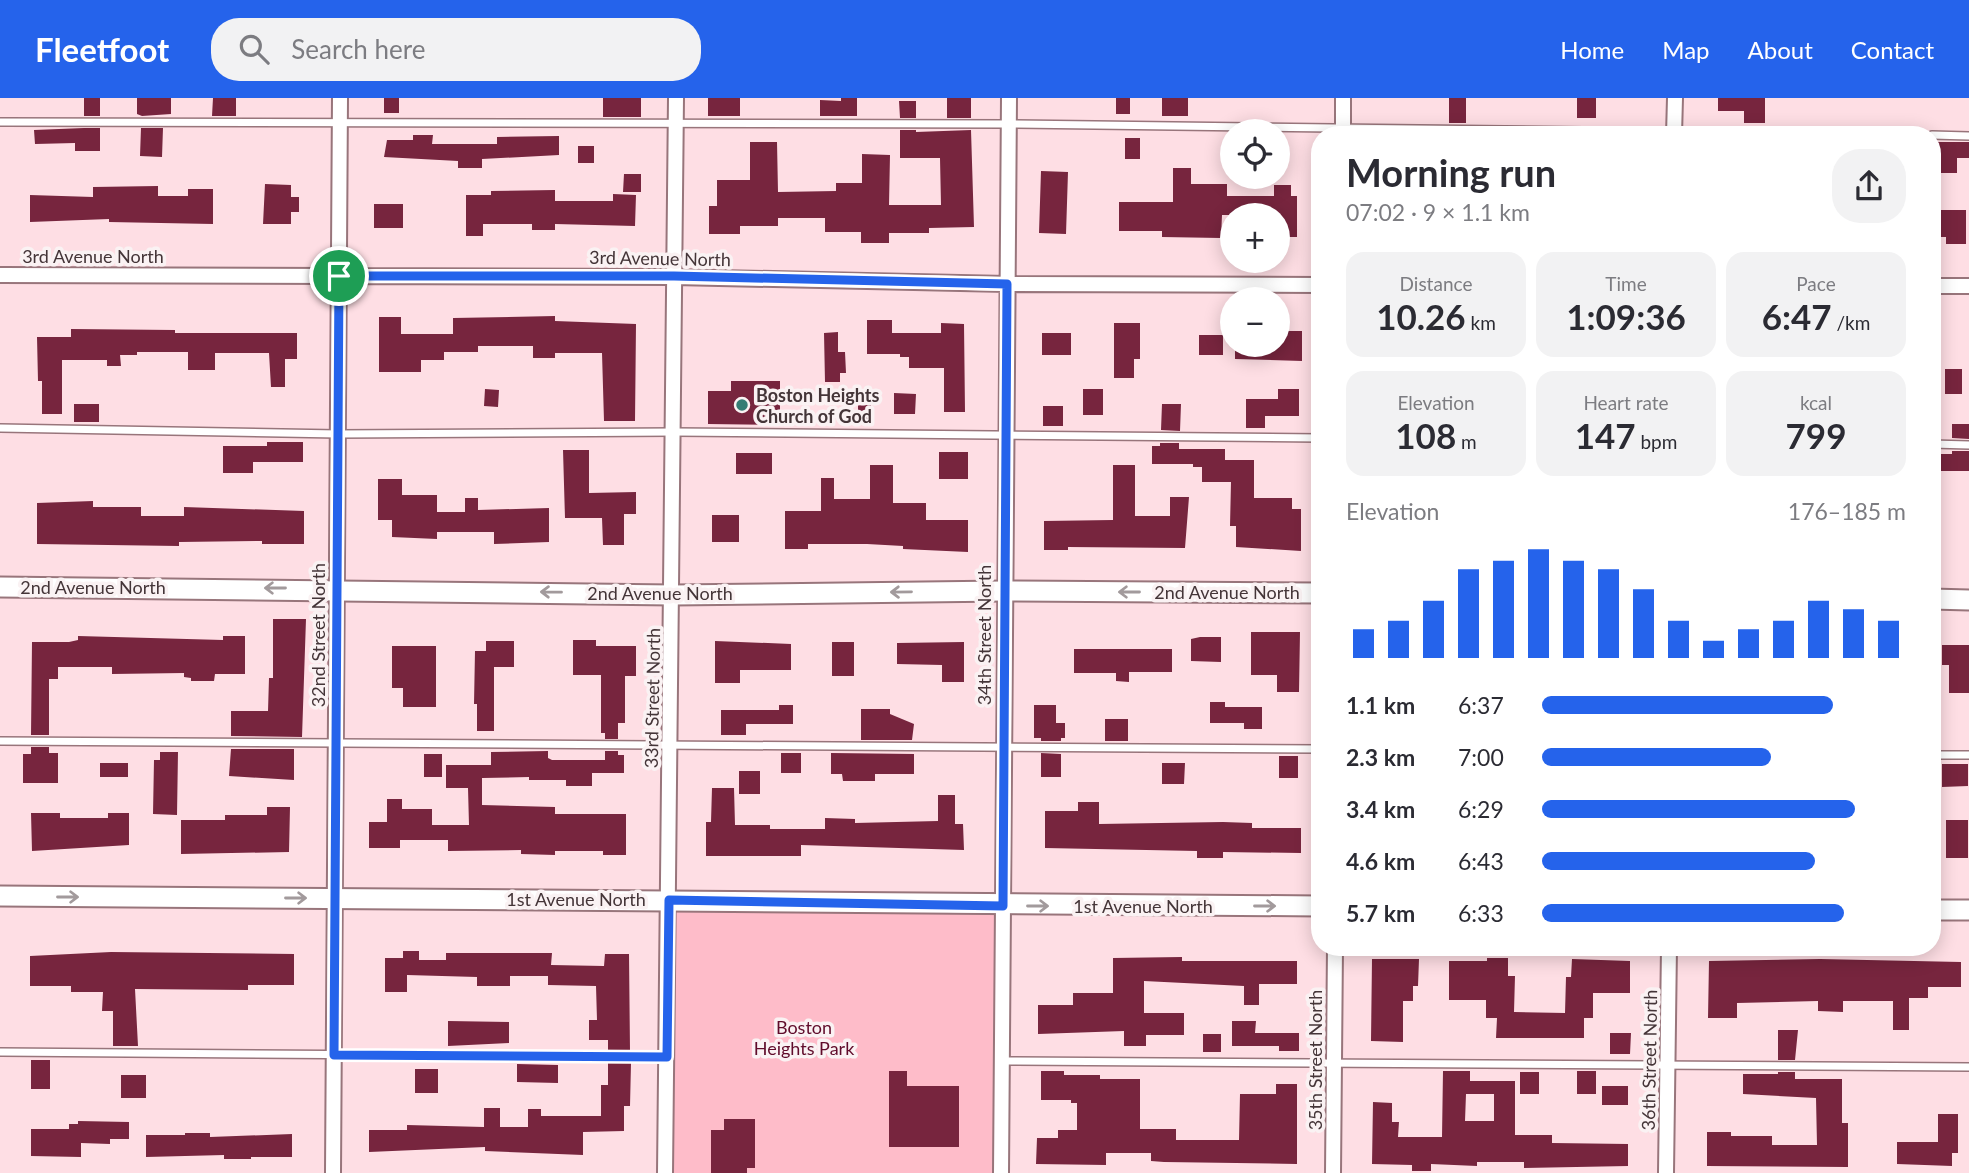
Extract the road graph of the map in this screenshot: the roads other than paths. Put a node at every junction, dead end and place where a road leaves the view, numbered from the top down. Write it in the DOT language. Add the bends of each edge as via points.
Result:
graph roads {
  1 [pos="340,98"];
  2 [pos="676,98"];
  3 [pos="1009,98"];
  4 [pos="1343,98"];
  5 [pos="1675,98"];
  6 [pos="0,122"];
  7 [pos="340,122"];
  8 [pos="676,122"];
  9 [pos="1009,124"];
  10 [pos="1343,126"];
  11 [pos="1674,126"];
  12 [pos="1311,131"];
  13 [pos="1941,135"];
  14 [pos="1969,136"];
  15 [pos="0,275"];
  16 [pos="339,276"];
  17 [pos="674,276"];
  18 [pos="1007,284"];
  19 [pos="1311,285"];
  20 [pos="1941,286"];
  21 [pos="1969,286"];
  22 [pos="0,429"];
  23 [pos="675,432"];
  24 [pos="338,433"];
  25 [pos="1005,437"];
  26 [pos="1311,438"];
  27 [pos="1941,444"];
  28 [pos="1969,445"];
  29 [pos="0,587"];
  30 [pos="337,588"];
  31 [pos="1003,591"];
  32 [pos="1311,593"];
  33 [pos="673,594"];
  34 [pos="1941,599"];
  35 [pos="1969,600"];
  36 [pos="0,741"];
  37 [pos="337,742"];
  38 [pos="671,744"];
  39 [pos="1003,747"];
  40 [pos="1311,749"];
  41 [pos="1941,755"];
  42 [pos="1969,755"];
  43 [pos="0,896"];
  44 [pos="336,898"];
  45 [pos="669,900"];
  46 [pos="1003,906"];
  47 [pos="1311,906"];
  48 [pos="1941,910"];
  49 [pos="1969,910"];
  50 [pos="1335,956"];
  51 [pos="1669,956"];
  52 [pos="0,1052"];
  53 [pos="334,1055"];
  54 [pos="667,1057"];
  55 [pos="1002,1061"];
  56 [pos="1334,1063"];
  57 [pos="1668,1065"];
  58 [pos="1969,1067"];
  59 [pos="333,1173"];
  60 [pos="665,1173"];
  61 [pos="1001,1173"];
  62 [pos="1334,1173"];
  63 [pos="1666,1173"];
  1 -- 7 [label="street, 32nd Street North"];
  2 -- 8 [label="street, 33rd Street North"];
  3 -- 9 [label="street, 34th Street North"];
  4 -- 10 [label="street"];
  5 -- 11 [label="street"];
  6 -- 7 [label="lane"];
  7 -- 8 [label="lane"];
  7 -- 16 [label="street, 32nd Street North"];
  8 -- 9 [label="lane"];
  8 -- 17 [label="street, 33rd Street North"];
  9 -- 12 [label="lane"];
  9 -- 18 [label="street, 34th Street North"];
  13 -- 14 [label="lane"];
  15 -- 16 [label="street, 3rd Avenue North"];
  16 -- 17 [label="street, 3rd Avenue North"];
  16 -- 24 [label="street, 32nd Street North"];
  17 -- 18 [label="street, 3rd Avenue North"];
  17 -- 23 [label="street, 33rd Street North"];
  18 -- 19 [label="street, 3rd Avenue North"];
  18 -- 25 [label="street, 34th Street North"];
  20 -- 21 [label="street"];
  22 -- 24 [label="lane"];
  23 -- 24 [label="lane"];
  23 -- 25 [label="lane"];
  23 -- 33 [label="street, 33rd Street North"];
  24 -- 30 [label="street, 32nd Street North"];
  25 -- 26 [label="lane"];
  25 -- 31 [label="street, 34th Street North"];
  27 -- 28 [label="lane"];
  30 -- 29 [label="main road, 2nd Avenue North, one-way"];
  33 -- 30 [label="main road, 2nd Avenue North, one-way"];
  30 -- 37 [label="street, 32nd Street North"];
  32 -- 31 [label="main road, 2nd Avenue North, one-way"];
  31 -- 33 [label="main road, 2nd Avenue North, one-way"];
  31 -- 39 [label="street, 34th Street North"];
  33 -- 38 [label="street, 33rd Street North"];
  34 -- 35 [label="main road"];
  36 -- 37 [label="lane"];
  37 -- 38 [label="lane"];
  37 -- 44 [label="street, 32nd Street North"];
  38 -- 39 [label="lane"];
  38 -- 45 [label="street, 33rd Street North"];
  39 -- 40 [label="lane"];
  39 -- 46 [label="street, 34th Street North"];
  41 -- 42 [label="lane"];
  43 -- 44 [label="main road, 1st Avenue North, one-way"];
  44 -- 45 [label="main road, 1st Avenue North"];
  44 -- 53 [label="street, 32nd Street North"];
  45 -- 46 [label="main road, 1st Avenue North"];
  45 -- 54 [label="street, 33rd Street North"];
  46 -- 47 [label="main road, 1st Avenue North, one-way"];
  46 -- 55 [label="street, 34th Street North"];
  48 -- 49 [label="main road"];
  50 -- 56 [label="street, 35th Street North"];
  51 -- 57 [label="street, 36th Street North"];
  52 -- 53 [label="lane"];
  53 -- 54 [label="lane"];
  53 -- 59 [label="street, 32nd Street North"];
  54 -- 60 [label="street, 33rd Street North"];
  55 -- 56 [label="lane"];
  55 -- 61 [label="street, 34th Street North"];
  56 -- 57 [label="lane"];
  56 -- 62 [label="street, 35th Street North"];
  57 -- 58 [label="lane"];
  57 -- 63 [label="street, 36th Street North"];
}
